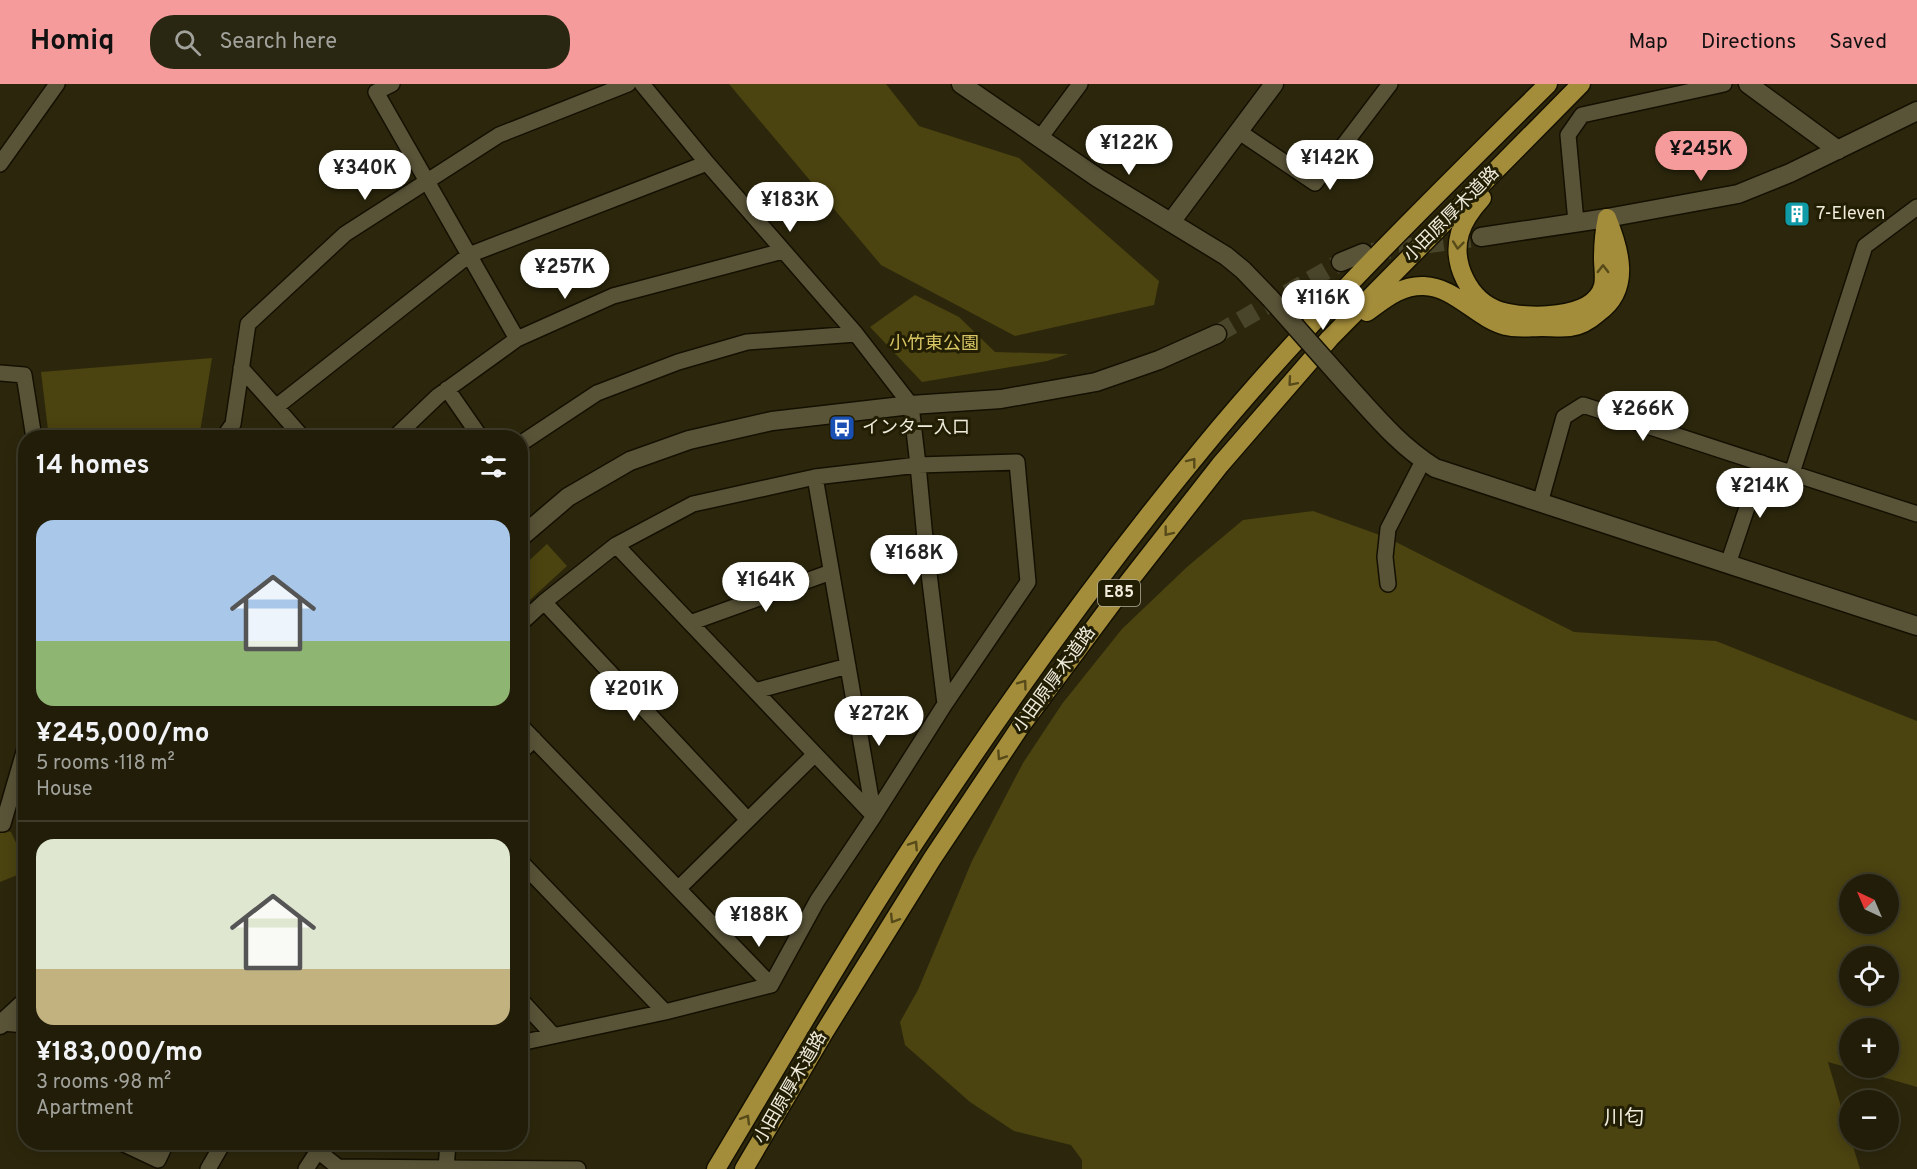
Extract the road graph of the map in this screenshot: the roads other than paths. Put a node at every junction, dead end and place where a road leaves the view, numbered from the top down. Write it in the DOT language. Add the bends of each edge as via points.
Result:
graph roads {
  1 [pos="57,84"];
  2 [pos="392,84"];
  3 [pos="628,84"];
  4 [pos="642,84"];
  5 [pos="961,84"];
  6 [pos="1080,84"];
  7 [pos="1274,84"];
  8 [pos="1390,84"];
  9 [pos="1548,84"];
  10 [pos="1582,84"];
  11 [pos="1724,84"];
  12 [pos="1748,84"];
  13 [pos="1917,111"];
  14 [pos="1238,131"];
  15 [pos="1040,138"];
  16 [pos="1838,150"];
  17 [pos="707,163"];
  18 [pos="0,164"];
  19 [pos="427,181"];
  20 [pos="1917,207"];
  21 [pos="1607,218"];
  22 [pos="1171,222"];
  23 [pos="1576,222"];
  24 [pos="1481,237"];
  25 [pos="783,251"];
  26 [pos="1363,253"];
  27 [pos="469,255"];
  28 [pos="1341,262"];
  29 [pos="856,334"];
  30 [pos="1217,334"];
  31 [pos="1330,338"];
  32 [pos="517,339"];
  33 [pos="241,368"];
  34 [pos="0,372"];
  35 [pos="447,389"];
  36 [pos="910,405"];
  37 [pos="276,407"];
  38 [pos="33,430"];
  39 [pos="229,430"];
  40 [pos="296,430"];
  41 [pos="403,430"];
  42 [pos="475,430"];
  43 [pos="528,439"];
  44 [pos="1423,461"];
  45 [pos="1762,463"];
  46 [pos="918,465"];
  47 [pos="1792,473"];
  48 [pos="815,477"];
  49 [pos="1540,503"];
  50 [pos="1917,514"];
  51 [pos="528,531"];
  52 [pos="616,545"];
  53 [pos="1728,564"];
  54 [pos="831,572"];
  55 [pos="1388,584"];
  56 [pos="544,602"];
  57 [pos="528,617"];
  58 [pos="690,623"];
  59 [pos="1917,626"];
  60 [pos="848,666"];
  61 [pos="755,691"];
  62 [pos="945,704"];
  63 [pos="528,733"];
  64 [pos="534,739"];
  65 [pos="528,745"];
  66 [pos="815,754"];
  67 [pos="18,772"];
  68 [pos="874,816"];
  69 [pos="747,820"];
  70 [pos="0,824"];
  71 [pos="528,869"];
  72 [pos="679,888"];
  73 [pos="771,985"];
  74 [pos="18,1008"];
  75 [pos="528,1008"];
  76 [pos="665,1012"];
  77 [pos="1,1024"];
  78 [pos="18,1025"];
  79 [pos="553,1035"];
  80 [pos="528,1041"];
  81 [pos="137,1150"];
  82 [pos="163,1150"];
  83 [pos="219,1150"];
  84 [pos="315,1150"];
  85 [pos="322,1150"];
  86 [pos="447,1150"];
  87 [pos="446,1168"];
  88 [pos="208,1169"];
  89 [pos="306,1169"];
  90 [pos="578,1169"];
  91 [pos="716,1169"];
  92 [pos="744,1169"];
  1 -- 18 [label="street"];
  2 -- 19 [label="street" via="376,92"];
  3 -- 19 [label="street" via="499,135"];
  4 -- 17 [label="street"];
  5 -- 15 [label="street"];
  6 -- 15 [label="street"];
  7 -- 14 [label="street"];
  8 -- 14 [label="street" via="1315,183"];
  91 -- 9 [label="highway, 小田原厚木道路 / E85, one-way" via="912,847 1096,583 1203,448 1287,352 1382,249"];
  10 -- 21 [label="highway, one-way" via="1469,212 1457,253 1461,273 1471,290 1498,310 1516,314 1578,310 1594,300 1603,286"];
  10 -- 31 [label="highway, 小田原厚木道路 / E85"];
  11 -- 23 [label="street" via="1582,114 1568,135"];
  12 -- 16 [label="street"];
  13 -- 16 [label="street"];
  14 -- 22 [label="street"];
  15 -- 22 [label="street"];
  16 -- 21 [label="street" via="1738,194"];
  17 -- 25 [label="street"];
  17 -- 27 [label="street"];
  19 -- 27 [label="street"];
  19 -- 33 [label="street" via="345,234 248,324"];
  20 -- 47 [label="street" via="1864,246"];
  21 -- 23 [label="street"];
  21 -- 31 [label="highway" via="1621,262 1621,279 1603,310 1587,322 1570,327 1507,326 1444,290 1408,287 1391,294"];
  22 -- 44 [label="street, bridge" via="1243,270 1386,428"];
  23 -- 24 [label="street"];
  25 -- 29 [label="street"];
  25 -- 32 [label="street" via="613,296"];
  26 -- 28 [label="street"];
  27 -- 32 [label="street"];
  27 -- 37 [label="street"];
  29 -- 36 [label="street"];
  29 -- 43 [label="street" via="747,342 678,362 597,393"];
  30 -- 36 [label="street" via="1159,360 1096,381 1001,399"];
  31 -- 92 [label="highway, 小田原厚木道路 / E85, one-way" via="1220,465 1020,727 837,1010"];
  32 -- 35 [label="street"];
  33 -- 37 [label="street"];
  33 -- 39 [label="street" via="233,424"];
  34 -- 38 [label="street" via="24,375"];
  35 -- 41 [label="street"];
  35 -- 42 [label="street"];
  36 -- 46 [label="street"];
  36 -- 51 [label="street" via="772,422 689,440 619,467 568,497"];
  37 -- 40 [label="street"];
  44 -- 49 [label="street"];
  44 -- 55 [label="street" via="1388,529"];
  45 -- 47 [label="street"];
  45 -- 49 [label="street" via="1583,405 1564,417"];
  45 -- 53 [label="street"];
  46 -- 48 [label="street"];
  46 -- 62 [label="street"];
  46 -- 62 [label="street" via="1017,462 1028,582"];
  47 -- 50 [label="street"];
  48 -- 52 [label="street" via="693,504"];
  48 -- 54 [label="street"];
  49 -- 53 [label="street"];
  52 -- 56 [label="street"];
  52 -- 58 [label="street"];
  53 -- 59 [label="street"];
  54 -- 58 [label="street"];
  54 -- 60 [label="street"];
  56 -- 57 [label="street"];
  56 -- 69 [label="street"];
  58 -- 61 [label="street"];
  60 -- 61 [label="street"];
  60 -- 68 [label="street"];
  61 -- 66 [label="street"];
  62 -- 68 [label="street"];
  63 -- 64 [label="street"];
  64 -- 65 [label="street"];
  64 -- 72 [label="street"];
  66 -- 68 [label="street"];
  66 -- 69 [label="street"];
  67 -- 70 [label="street"];
  68 -- 73 [label="street" via="817,901"];
  69 -- 72 [label="street"];
  71 -- 76 [label="street"];
  72 -- 73 [label="street"];
  73 -- 76 [label="street"];
  74 -- 77 [label="street"];
  75 -- 79 [label="street"];
  76 -- 79 [label="street"];
  77 -- 78 [label="street"];
  79 -- 80 [label="street"];
  81 -- 82 [label="street" via="158,1160"];
  83 -- 88 [label="street"];
  84 -- 89 [label="street"];
  85 -- 87 [label="street" via="338,1167"];
  86 -- 87 [label="street"];
  87 -- 90 [label="street"];
}
